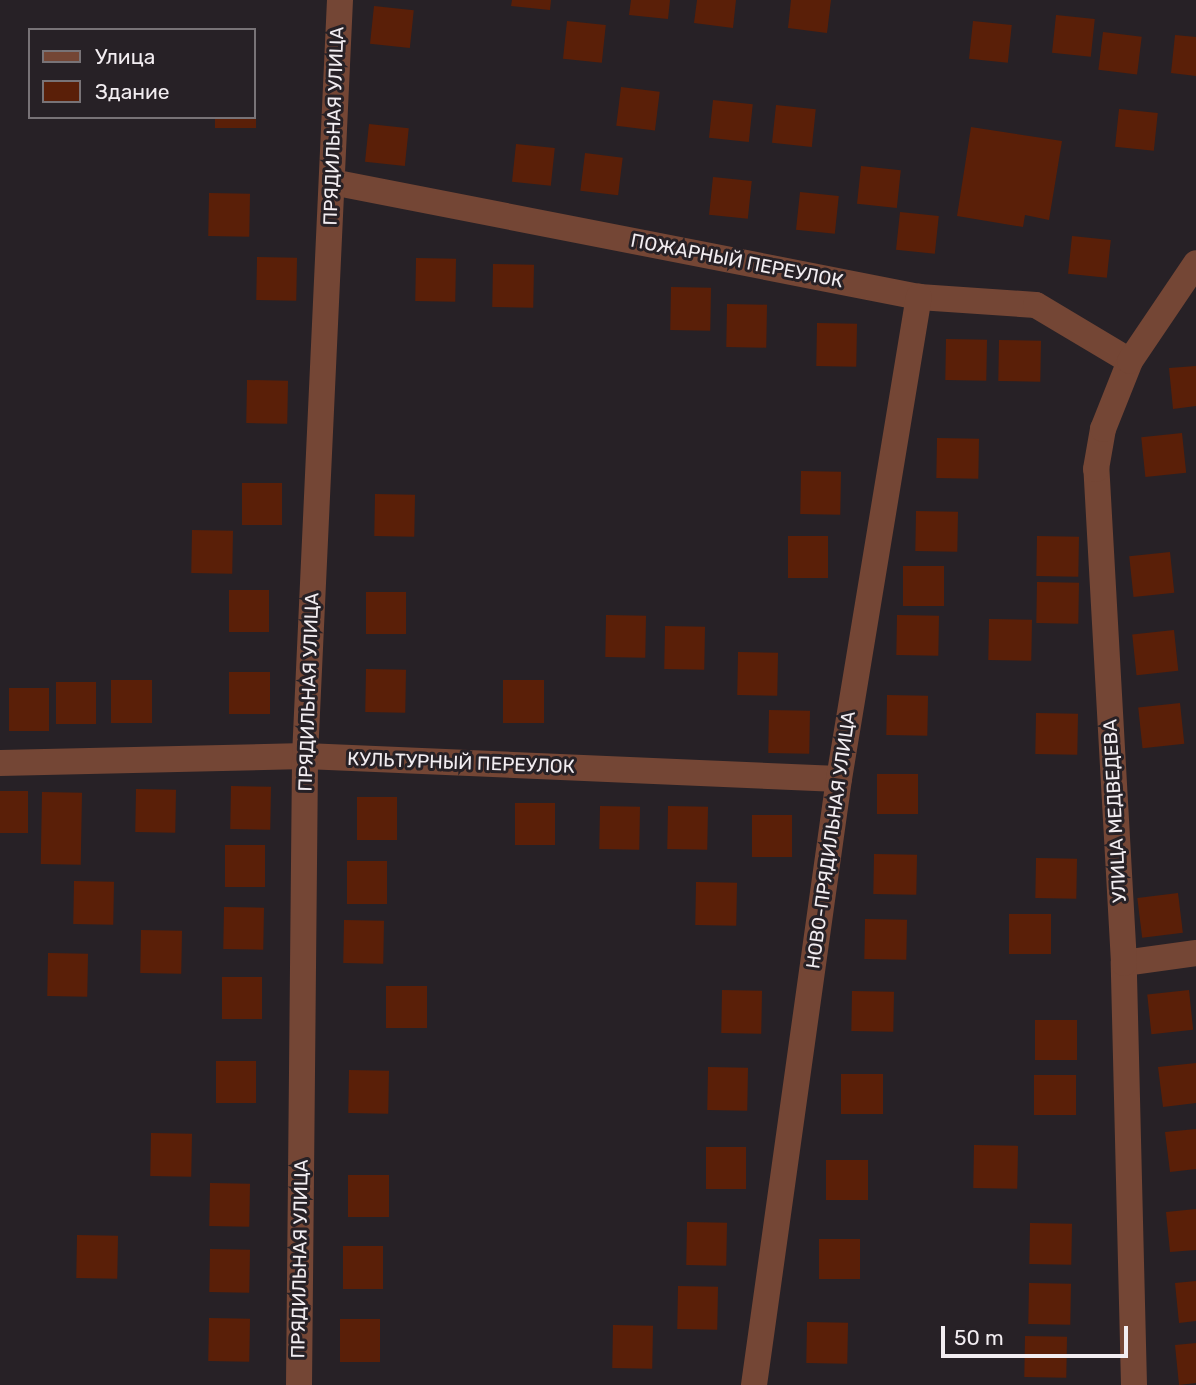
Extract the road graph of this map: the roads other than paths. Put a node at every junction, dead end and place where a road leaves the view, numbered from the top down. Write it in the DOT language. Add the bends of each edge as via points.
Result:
graph roads {
  1 [pos="340,0"];
  2 [pos="332,182"];
  3 [pos="1196,263"];
  4 [pos="919,297"];
  5 [pos="1130,361"];
  6 [pos="305,756"];
  7 [pos="0,763"];
  8 [pos="839,779"];
  9 [pos="1196,953"];
  10 [pos="1124,964"];
  11 [pos="299,1385"];
  12 [pos="754,1385"];
  13 [pos="1134,1385"];
  1 -- 2 [label="street, ПРЯДИЛЬНАЯ УЛИЦА"];
  2 -- 4 [label="street, ПОЖАРНЫЙ ПЕРЕУЛОК"];
  2 -- 6 [label="street, ПРЯДИЛЬНАЯ УЛИЦА"];
  3 -- 5 [label="street, УЛИЦА МЕДВЕДЕВА"];
  4 -- 5 [label="street, ПОЖАРНЫЙ ПЕРЕУЛОК" via="1036,305"];
  4 -- 8 [label="street, НОВО-ПРЯДИЛЬНАЯ УЛИЦА"];
  5 -- 10 [label="street, УЛИЦА МЕДВЕДЕВА" via="1103,429 1096,469"];
  6 -- 7 [label="street, КУЛЬТУРНЫЙ ПЕРЕУЛОК"];
  6 -- 8 [label="street, КУЛЬТУРНЫЙ ПЕРЕУЛОК"];
  6 -- 11 [label="street, ПРЯДИЛЬНАЯ УЛИЦА"];
  8 -- 12 [label="street, НОВО-ПРЯДИЛЬНАЯ УЛИЦА"];
  9 -- 10 [label="street"];
  10 -- 13 [label="street, УЛИЦА МЕДВЕДЕВА"];
}
